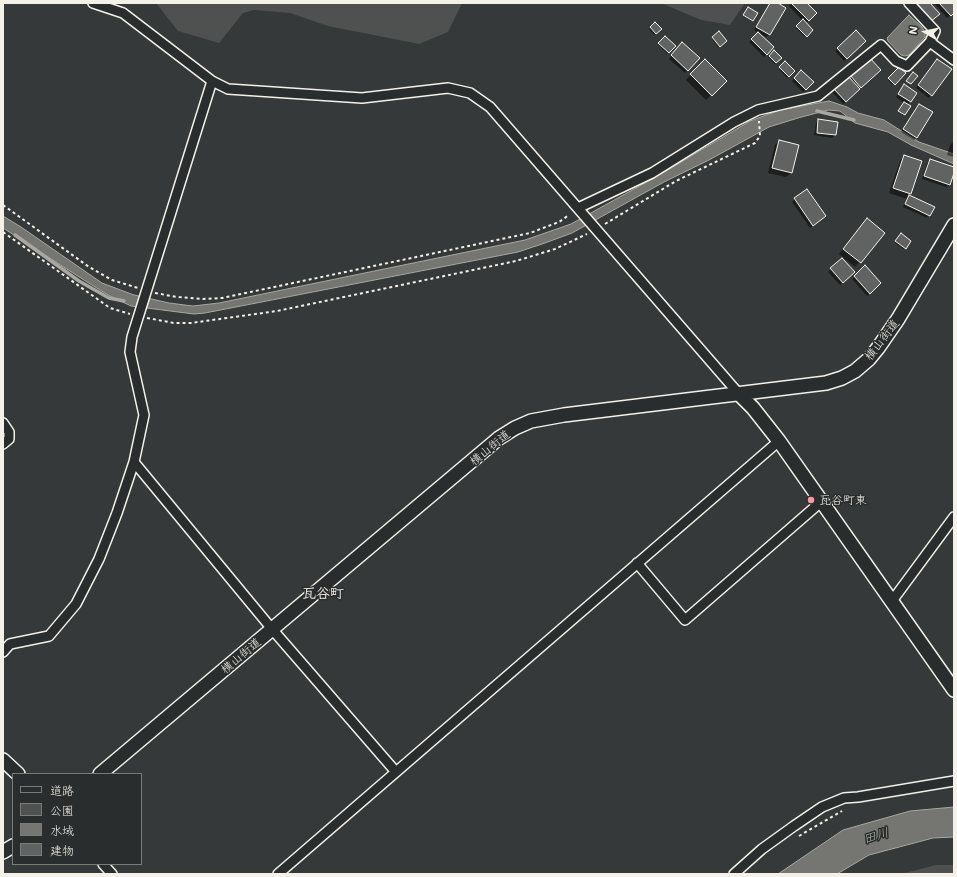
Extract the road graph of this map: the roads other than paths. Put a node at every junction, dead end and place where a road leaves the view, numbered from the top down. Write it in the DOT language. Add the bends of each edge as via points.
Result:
graph roads {
  1 [pos="93,3"];
  2 [pos="909,3"];
  3 [pos="930,42"];
  4 [pos="954,60"];
  5 [pos="212,81"];
  6 [pos="578,208"];
  7 [pos="954,225"];
  8 [pos="739,394"];
  9 [pos="3,423"];
  10 [pos="779,441"];
  11 [pos="3,444"];
  12 [pos="134,462"];
  13 [pos="822,501"];
  14 [pos="954,517"];
  15 [pos="637,564"];
  16 [pos="892,601"];
  17 [pos="272,630"];
  18 [pos="3,652"];
  19 [pos="954,690"];
  20 [pos="3,760"];
  21 [pos="396,772"];
  22 [pos="17,773"];
  23 [pos="101,773"];
  24 [pos="954,781"];
  25 [pos="12,847"];
  26 [pos="3,852"];
  27 [pos="104,865"];
  28 [pos="112,874"];
  29 [pos="278,874"];
  30 [pos="734,874"];
  1 -- 5 [label="street" via="123,13"];
  2 -- 3 [label="street" via="935,31"];
  3 -- 4 [label="street"];
  3 -- 6 [label="street" via="907,66 896,61 881,45 818,96 758,110 652,173"];
  5 -- 6 [label="street" via="228,89 362,98 448,88 470,94 490,107"];
  5 -- 12 [label="street" via="132,337 130,352 144,415"];
  6 -- 8 [label="street"];
  7 -- 8 [label="street, 横山街道" via="898,319 869,359 842,378 826,383"];
  8 -- 10 [label="street"];
  8 -- 17 [label="street, 横山街道" via="564,415 531,421 515,428 499,438"];
  9 -- 11 [label="street" via="9,432 9,439"];
  10 -- 13 [label="street"];
  10 -- 15 [label="street"];
  12 -- 17 [label="street"];
  12 -- 18 [label="street" via="99,559 76,604 49,636 10,644"];
  13 -- 15 [label="street" via="684,620"];
  13 -- 16 [label="street"];
  14 -- 16 [label="street"];
  15 -- 21 [label="street"];
  16 -- 19 [label="street"];
  17 -- 21 [label="street"];
  17 -- 23 [label="street, 横山街道"];
  20 -- 22 [label="street"];
  21 -- 29 [label="street"];
  24 -- 30 [label="street" via="844,798 822,807 762,849"];
  25 -- 26 [label="street"];
  27 -- 28 [label="street"];
}
